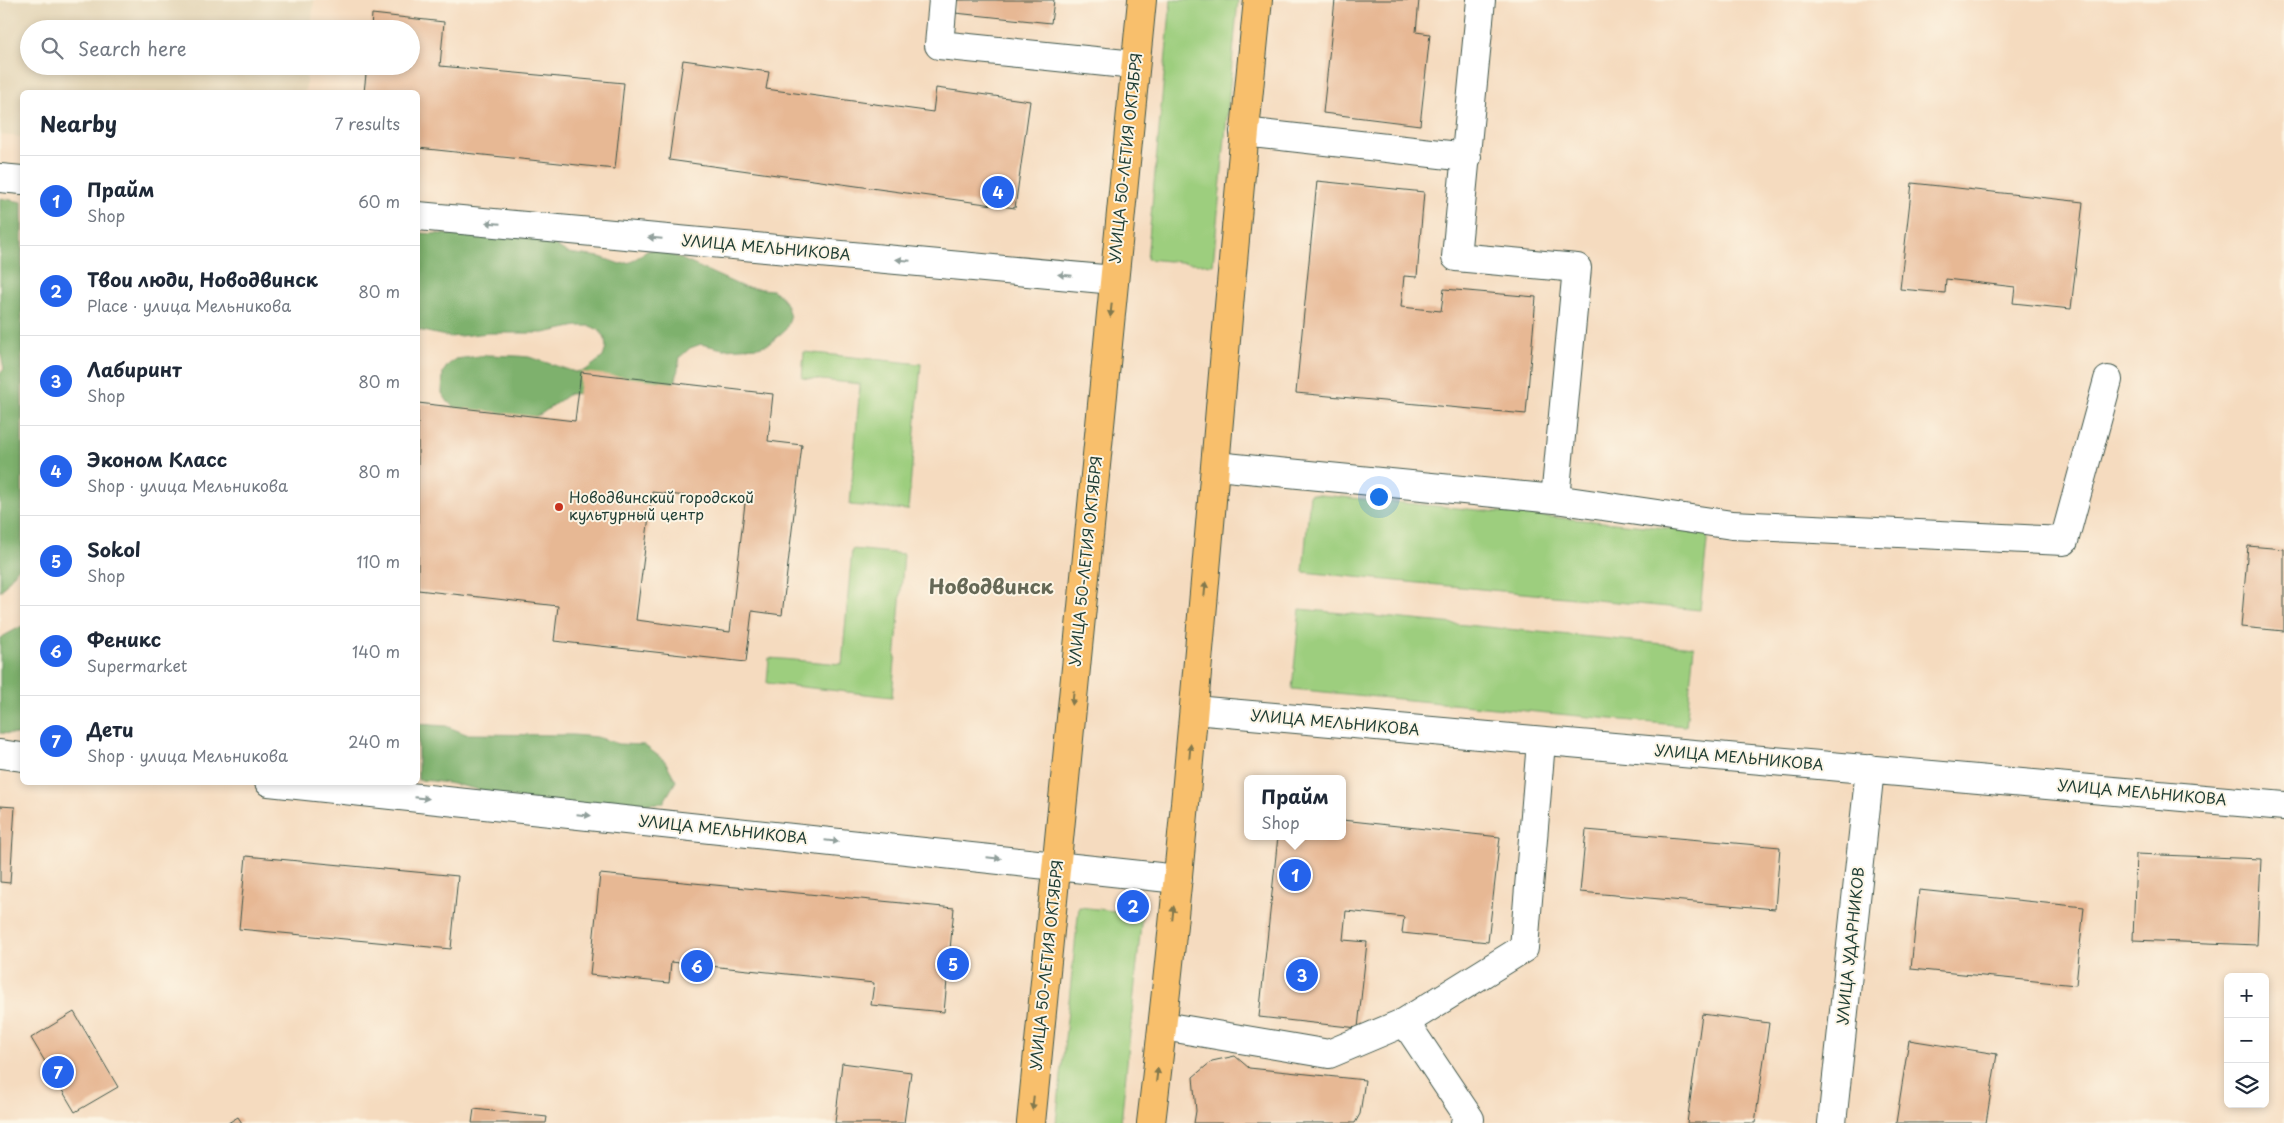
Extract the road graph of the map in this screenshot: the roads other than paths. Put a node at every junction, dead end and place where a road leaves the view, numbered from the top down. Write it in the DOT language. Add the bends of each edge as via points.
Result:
graph roads {
  1 [pos="943,0"];
  2 [pos="1142,0"];
  3 [pos="1258,0"];
  4 [pos="1481,0"];
  5 [pos="1135,65"];
  6 [pos="1244,132"];
  7 [pos="1467,157"];
  8 [pos="0,178"];
  9 [pos="20,180"];
  10 [pos="420,216"];
  11 [pos="1114,280"];
  12 [pos="2108,380"];
  13 [pos="1216,466"];
  14 [pos="1555,499"];
  15 [pos="1194,710"];
  16 [pos="1541,742"];
  17 [pos="0,754"];
  18 [pos="20,757"];
  19 [pos="1870,768"];
  20 [pos="297,785"];
  21 [pos="2284,806"];
  22 [pos="1057,866"];
  23 [pos="1178,879"];
  24 [pos="1405,1022"];
  25 [pos="1163,1026"];
  26 [pos="1032,1123"];
  27 [pos="1151,1123"];
  28 [pos="1465,1123"];
  29 [pos="1832,1123"];
  1 -- 5 [label="street" via="939,45"];
  2 -- 5 [label="main road, УЛИЦА 50-ЛЕТИЯ ОКТЯБРЯ"];
  3 -- 6 [label="main road"];
  4 -- 7 [label="street"];
  5 -- 11 [label="main road, УЛИЦА 50-ЛЕТИЯ ОКТЯБРЯ"];
  6 -- 7 [label="street"];
  6 -- 13 [label="main road"];
  7 -- 14 [label="street" via="1456,256 1577,268"];
  8 -- 9 [label="street"];
  11 -- 10 [label="street, УЛИЦА МЕЛЬНИКОВА, one-way"];
  11 -- 22 [label="main road, УЛИЦА 50-ЛЕТИЯ ОКТЯБРЯ, one-way"];
  12 -- 14 [label="street" via="2064,541 1732,526"];
  13 -- 14 [label="street"];
  15 -- 13 [label="main road, one-way"];
  15 -- 16 [label="street, УЛИЦА МЕЛЬНИКОВА"];
  23 -- 15 [label="main road, one-way"];
  16 -- 19 [label="street, УЛИЦА МЕЛЬНИКОВА"];
  16 -- 24 [label="street" via="1524,948"];
  17 -- 18 [label="street"];
  19 -- 21 [label="street, УЛИЦА МЕЛЬНИКОВА"];
  19 -- 29 [label="street, УЛИЦА УДАРНИКОВ"];
  20 -- 22 [label="street, УЛИЦА МЕЛЬНИКОВА, one-way"];
  22 -- 23 [label="street, УЛИЦА МЕЛЬНИКОВА"];
  22 -- 26 [label="main road, УЛИЦА 50-ЛЕТИЯ ОКТЯБРЯ, one-way"];
  25 -- 23 [label="main road, one-way"];
  24 -- 25 [label="street" via="1329,1054"];
  24 -- 28 [label="street" via="1470,1119"];
  27 -- 25 [label="main road, one-way"];
}
